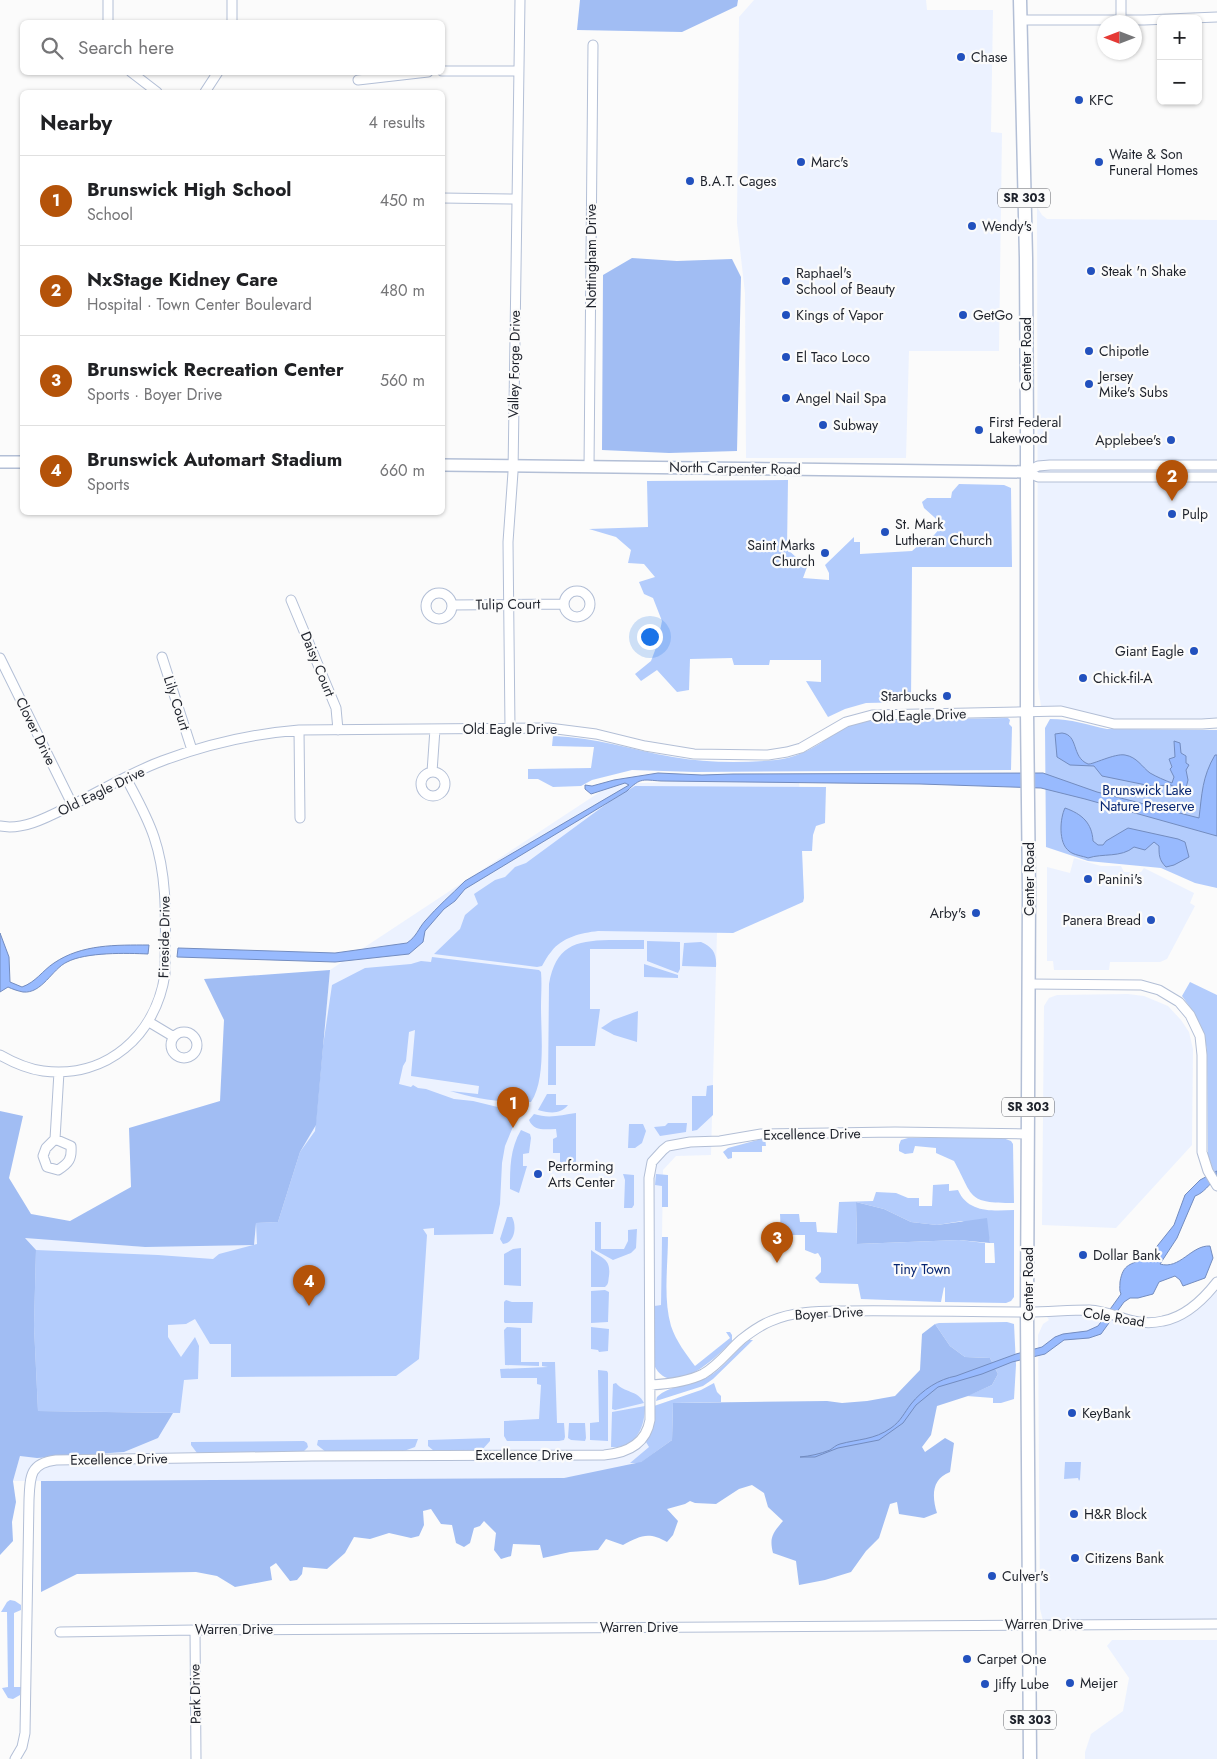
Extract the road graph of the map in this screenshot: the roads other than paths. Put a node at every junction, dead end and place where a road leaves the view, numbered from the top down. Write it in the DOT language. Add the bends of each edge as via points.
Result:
graph roads {
  1 [pos="108,0"];
  2 [pos="232,0"];
  3 [pos="520,0"];
  4 [pos="1020,0"];
  5 [pos="1121,0"];
  6 [pos="1121,15"];
  7 [pos="1217,17"];
  8 [pos="1142,19"];
  9 [pos="108,20"];
  10 [pos="232,20"];
  11 [pos="1020,20"];
  12 [pos="1097,20"];
  13 [pos="593,45"];
  14 [pos="445,71"];
  15 [pos="519,71"];
  16 [pos="135,75"];
  17 [pos="216,75"];
  18 [pos="402,75"];
  19 [pos="358,80"];
  20 [pos="154,90"];
  21 [pos="206,90"];
  22 [pos="445,198"];
  23 [pos="517,199"];
  24 [pos="0,462"];
  25 [pos="20,462"];
  26 [pos="445,465"];
  27 [pos="1217,465"];
  28 [pos="513,466"];
  29 [pos="589,467"];
  30 [pos="1027,472"];
  31 [pos="1217,477"];
  32 [pos="291,600"];
  33 [pos="509,604"];
  34 [pos="564,604"];
  35 [pos="452,605"];
  36 [pos="162,656"];
  37 [pos="0,658"];
  38 [pos="1027,712"];
  39 [pos="1217,723"];
  40 [pos="510,728"];
  41 [pos="435,729"];
  42 [pos="299,730"];
  43 [pos="338,730"];
  44 [pos="192,750"];
  45 [pos="432,772"];
  46 [pos="126,778"];
  47 [pos="72,804"];
  48 [pos="300,818"];
  49 [pos="0,826"];
  50 [pos="1029,984"];
  51 [pos="149,1022"];
  52 [pos="174,1037"];
  53 [pos="0,1056"];
  54 [pos="59,1072"];
  55 [pos="1028,1134"];
  56 [pos="55,1139"];
  57 [pos="1217,1186"];
  58 [pos="1217,1282"];
  59 [pos="1027,1312"];
  60 [pos="651,1385"];
  61 [pos="1030,1624"];
  62 [pos="1217,1624"];
  63 [pos="195,1630"];
  64 [pos="60,1632"];
  65 [pos="14,1759"];
  66 [pos="196,1759"];
  67 [pos="1030,1759"];
  1 -- 9 [label="street"];
  2 -- 10 [label="street"];
  3 -- 15 [label="street, Valley Forge Drive"];
  4 -- 11 [label="main road, Center Road / SR 303"];
  5 -- 6 [label="street"];
  7 -- 8 [label="street"];
  11 -- 12 [label="street"];
  11 -- 30 [label="main road, Center Road / SR 303"];
  13 -- 29 [label="street, Nottingham Drive"];
  14 -- 15 [label="street"];
  15 -- 23 [label="street, Valley Forge Drive"];
  16 -- 20 [label="street"];
  17 -- 21 [label="street"];
  18 -- 19 [label="street"];
  22 -- 23 [label="street"];
  23 -- 28 [label="street, Valley Forge Drive"];
  24 -- 25 [label="street"];
  26 -- 28 [label="street, North Carpenter Road"];
  27 -- 30 [label="street" via="1050,465 1038,466"];
  28 -- 29 [label="street, North Carpenter Road"];
  28 -- 33 [label="street, Valley Forge Drive" via="508,542"];
  29 -- 30 [label="street, North Carpenter Road"];
  30 -- 31 [label="street" via="1038,477"];
  30 -- 38 [label="main road, Center Road / SR 303"];
  32 -- 43 [label="street, Daisy Court" via="336,708"];
  33 -- 34 [label="street, Tulip Court"];
  33 -- 35 [label="street, Tulip Court"];
  33 -- 40 [label="street, Valley Forge Drive"];
  36 -- 44 [label="street, Lily Court"];
  37 -- 47 [label="street, Clover Drive"];
  38 -- 39 [label="street, Old Eagle Drive" via="1061,711 1114,724"];
  38 -- 40 [label="street, Old Eagle Drive" via="872,715 846,722 801,748 768,755 694,754 572,730"];
  38 -- 50 [label="main road, Center Road / SR 303"];
  40 -- 41 [label="street, Old Eagle Drive"];
  41 -- 43 [label="street, Old Eagle Drive"];
  41 -- 45 [label="street"];
  42 -- 43 [label="street, Old Eagle Drive"];
  42 -- 44 [label="street, Old Eagle Drive" via="249,736"];
  42 -- 48 [label="street"];
  44 -- 46 [label="street, Old Eagle Drive"];
  46 -- 47 [label="street, Old Eagle Drive"];
  46 -- 51 [label="street, Fireside Drive" via="154,837 164,880 165,974 159,1002"];
  47 -- 49 [label="street, Old Eagle Drive" via="34,822"];
  50 -- 55 [label="main road, Center Road / SR 303"];
  50 -- 57 [label="street" via="1141,985 1159,990 1179,1002 1190,1015 1200,1036 1202,1152"];
  51 -- 52 [label="street"];
  51 -- 54 [label="street, Fireside Drive" via="132,1043 108,1059"];
  53 -- 54 [label="street, Fireside Drive" via="29,1068"];
  54 -- 56 [label="street"];
  55 -- 59 [label="main road, Center Road / SR 303"];
  55 -- 60 [label="street, Excellence Drive" via="761,1134 730,1140 680,1143 663,1150 652,1162 649,1178"];
  58 -- 59 [label="street, Cole Road" via="1186,1312 1175,1318 1150,1323 1090,1310"];
  59 -- 60 [label="street, Boyer Drive" via="837,1311 791,1315 772,1320 754,1330 703,1374 668,1384"];
  59 -- 61 [label="main road, Center Road / SR 303"];
  60 -- 65 [label="street, Excellence Drive" via="648,1430 631,1449 616,1454 126,1458 56,1460 40,1464 31,1476 29,1500 26,1733"];
  61 -- 62 [label="street, Warren Drive"];
  61 -- 63 [label="street, Warren Drive"];
  61 -- 67 [label="main road, Center Road / SR 303"];
  63 -- 64 [label="street, Warren Drive"];
  63 -- 66 [label="street, Park Drive"];
}
